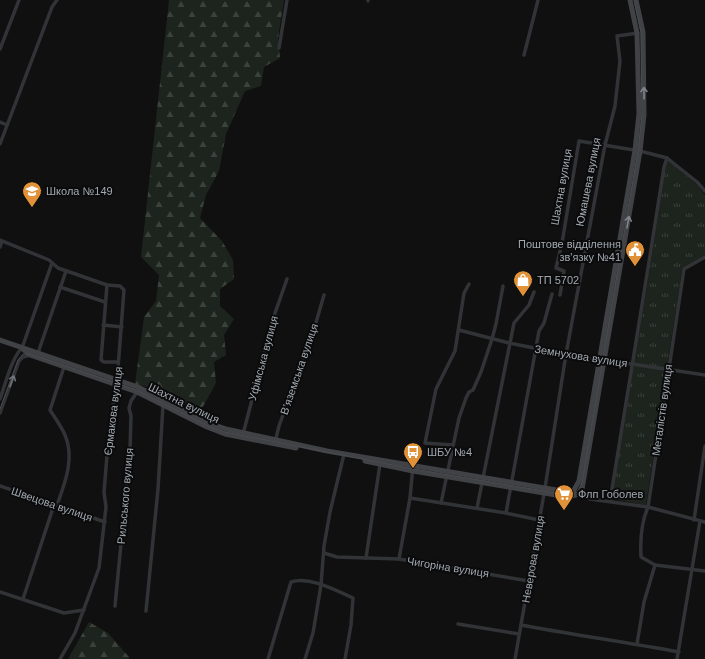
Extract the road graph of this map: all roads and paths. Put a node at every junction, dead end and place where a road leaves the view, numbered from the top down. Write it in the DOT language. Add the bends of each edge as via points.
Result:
graph roads {
  1 [pos="19,0"];
  2 [pos="57,0"];
  3 [pos="287,0"];
  4 [pos="538,0"];
  5 [pos="630,0"];
  6 [pos="636,0"];
  7 [pos="643,32"];
  8 [pos="637,33"];
  9 [pos="279,48"];
  10 [pos="0,49"];
  11 [pos="524,55"];
  12 [pos="0,122"];
  13 [pos="7,125"];
  14 [pos="0,144"];
  15 [pos="605,145"];
  16 [pos="637,151"];
  17 [pos="667,158"];
  18 [pos="705,191"];
  19 [pos="1,240"];
  20 [pos="0,247"];
  21 [pos="705,258"];
  22 [pos="52,263"];
  23 [pos="66,271"];
  24 [pos="287,279"];
  25 [pos="469,284"];
  26 [pos="106,285"];
  27 [pos="503,286"];
  28 [pos="60,287"];
  29 [pos="534,292"];
  30 [pos="552,294"];
  31 [pos="324,295"];
  32 [pos="560,295"];
  33 [pos="105,302"];
  34 [pos="103,325"];
  35 [pos="122,326"];
  36 [pos="459,330"];
  37 [pos="492,339"];
  38 [pos="0,340"];
  39 [pos="509,343"];
  40 [pos="22,348"];
  41 [pos="536,348"];
  42 [pos="38,353"];
  43 [pos="566,354"];
  44 [pos="30,355"];
  45 [pos="23,357"];
  46 [pos="601,361"];
  47 [pos="118,362"];
  48 [pos="632,364"];
  49 [pos="64,367"];
  50 [pos="668,369"];
  51 [pos="705,375"];
  52 [pos="116,382"];
  53 [pos="138,389"];
  54 [pos="0,398"];
  55 [pos="164,403"];
  56 [pos="0,413"];
  57 [pos="243,435"];
  58 [pos="276,441"];
  59 [pos="453,445"];
  60 [pos="705,446"];
  61 [pos="344,456"];
  62 [pos="380,464"];
  63 [pos="413,469"];
  64 [pos="448,474"];
  65 [pos="482,479"];
  66 [pos="512,482"];
  67 [pos="0,486"];
  68 [pos="511,488"];
  69 [pos="544,490"];
  70 [pos="579,494"];
  71 [pos="410,498"];
  72 [pos="610,501"];
  73 [pos="441,503"];
  74 [pos="55,505"];
  75 [pos="648,507"];
  76 [pos="476,508"];
  77 [pos="506,513"];
  78 [pos="539,520"];
  79 [pos="694,520"];
  80 [pos="700,521"];
  81 [pos="105,522"];
  82 [pos="705,522"];
  83 [pos="324,553"];
  84 [pos="366,558"];
  85 [pos="399,559"];
  86 [pos="655,565"];
  87 [pos="691,570"];
  88 [pos="705,571"];
  89 [pos="529,581"];
  90 [pos="321,584"];
  91 [pos="0,592"];
  92 [pos="23,599"];
  93 [pos="115,606"];
  94 [pos="84,610"];
  95 [pos="146,610"];
  96 [pos="458,624"];
  97 [pos="521,625"];
  98 [pos="519,634"];
  99 [pos="637,644"];
  100 [pos="679,652"];
  101 [pos="60,659"];
  102 [pos="268,659"];
  103 [pos="306,659"];
  104 [pos="345,659"];
  105 [pos="515,659"];
  106 [pos="677,659"];
  1 -- 10 [label="street"];
  2 -- 13 [label="street" via="52,7"];
  3 -- 9 [label="street"];
  4 -- 11 [label="street"];
  5 -- 8 [label="main road"];
  6 -- 7 [label="main road"];
  7 -- 8 [label="street, Юмашева вулиця"];
  16 -- 7 [label="main road, one-way" via="644,115"];
  8 -- 15 [label="street, Юмашева вулиця" via="617,36 620,61 615,106"];
  8 -- 16 [label="main road"];
  12 -- 13 [label="street"];
  13 -- 14 [label="street"];
  15 -- 16 [label="street, Шахтна вулиця"];
  15 -- 32 [label="street, Шахтна вулиця" via="579,141 556,268 564,271"];
  15 -- 43 [label="street, Юмашева вулиця"];
  16 -- 17 [label="street, Шахтна вулиця"];
  16 -- 46 [label="main road"];
  17 -- 18 [label="street"];
  17 -- 48 [label="street"];
  19 -- 20 [label="street"];
  19 -- 22 [label="street, Єрмакова вулиця"];
  21 -- 50 [label="street, Металістів вулиця" via="684,269"];
  22 -- 23 [label="street, Єрмакова вулиця"];
  22 -- 40 [label="street"];
  23 -- 26 [label="street, Єрмакова вулиця"];
  23 -- 28 [label="street"];
  24 -- 57 [label="street, Уфімська вулиця" via="274,316"];
  25 -- 36 [label="street" via="464,293"];
  26 -- 33 [label="street"];
  26 -- 35 [label="street, Єрмакова вулиця" via="120,286 124,290"];
  27 -- 37 [label="street"];
  28 -- 33 [label="street"];
  28 -- 42 [label="street"];
  29 -- 39 [label="street" via="529,305 514,323"];
  30 -- 41 [label="street"];
  31 -- 58 [label="street, В’яземська вулиця"];
  33 -- 34 [label="street"];
  34 -- 35 [label="street"];
  34 -- 47 [label="street" via="101,360"];
  35 -- 47 [label="street, Єрмакова вулиця"];
  36 -- 37 [label="street, Земнухова вулиця"];
  36 -- 59 [label="street" via="455,351 436,389 425,443"];
  37 -- 39 [label="street, Земнухова вулиця"];
  37 -- 59 [label="street" via="481,372 473,390 466,398"];
  38 -- 40 [label="main road, Шахтна вулиця"];
  39 -- 41 [label="street, Земнухова вулиця"];
  39 -- 65 [label="street"];
  40 -- 42 [label="main road, Шахтна вулиця"];
  40 -- 44 [label="main road, Шахтна вулиця"];
  40 -- 45 [label="street"];
  40 -- 54 [label="street" via="18,352"];
  41 -- 43 [label="street, Земнухова вулиця"];
  41 -- 66 [label="street"];
  42 -- 52 [label="main road, Шахтна вулиця"];
  43 -- 46 [label="street, Земнухова вулиця"];
  43 -- 69 [label="street, Юмашева вулиця"];
  44 -- 45 [label="street"];
  44 -- 49 [label="main road, Шахтна вулиця"];
  56 -- 45 [label="street, one-way" via="19,361"];
  46 -- 48 [label="street, Земнухова вулиця"];
  46 -- 69 [label="main road, Шахтна вулиця" via="579,481 574,490 568,492"];
  46 -- 70 [label="main road" via="584,483"];
  47 -- 52 [label="street, Єрмакова вулиця"];
  48 -- 50 [label="street, Земнухова вулиця"];
  48 -- 72 [label="street"];
  49 -- 52 [label="main road, Шахтна вулиця"];
  49 -- 74 [label="street" via="50,410 65,435 69,455 67,477"];
  50 -- 51 [label="street, Земнухова вулиця"];
  50 -- 75 [label="street, Металістів вулиця"];
  52 -- 53 [label="main road, Шахтна вулиця"];
  52 -- 81 [label="street, Єрмакова вулиця" via="104,492"];
  53 -- 55 [label="main road, Шахтна вулиця"];
  53 -- 93 [label="street, Рильського вулиця" via="129,408 130,450"];
  55 -- 57 [label="main road, Шахтна вулиця" via="207,427 225,434"];
  55 -- 95 [label="street"];
  57 -- 58 [label="main road, Шахтна вулиця"];
  58 -- 61 [label="main road, Шахтна вулиця"];
  59 -- 64 [label="street"];
  60 -- 79 [label="street"];
  61 -- 62 [label="main road, Шахтна вулиця"];
  61 -- 63 [label="main road, Шахтна вулиця"];
  61 -- 83 [label="street" via="330,512"];
  62 -- 63 [label="main road, Шахтна вулиця"];
  62 -- 84 [label="street"];
  63 -- 64 [label="main road, Шахтна вулиця"];
  63 -- 71 [label="street"];
  64 -- 65 [label="main road, Шахтна вулиця"];
  64 -- 73 [label="street"];
  65 -- 66 [label="main road, Шахтна вулиця"];
  65 -- 68 [label="main road, Шахтна вулиця"];
  65 -- 76 [label="street"];
  66 -- 68 [label="street"];
  66 -- 69 [label="main road, Шахтна вулиця"];
  67 -- 74 [label="street, Швецова вулиця"];
  68 -- 69 [label="main road, Шахтна вулиця"];
  68 -- 77 [label="street"];
  69 -- 70 [label="main road, Шахтна вулиця" via="568,497"];
  69 -- 78 [label="street, Неверова вулиця"];
  70 -- 72 [label="street, Шахтна вулиця"];
  71 -- 73 [label="street"];
  71 -- 85 [label="street"];
  72 -- 75 [label="street, Шахтна вулиця"];
  73 -- 76 [label="street"];
  74 -- 81 [label="street, Швецова вулиця"];
  74 -- 92 [label="street"];
  75 -- 79 [label="street, Шахтна вулиця"];
  75 -- 86 [label="street, Металістів вулиця" via="643,519 640,540 641,557"];
  76 -- 77 [label="street"];
  77 -- 78 [label="street"];
  78 -- 89 [label="street, Неверова вулиця"];
  79 -- 80 [label="street, Шахтна вулиця"];
  80 -- 82 [label="street, Шахтна вулиця"];
  80 -- 87 [label="street"];
  81 -- 94 [label="street, Єрмакова вулиця" via="100,568"];
  83 -- 84 [label="street, Чигоріна вулиця" via="337,557"];
  83 -- 90 [label="street"];
  84 -- 85 [label="street, Чигоріна вулиця"];
  85 -- 89 [label="street, Чигоріна вулиця"];
  86 -- 87 [label="street"];
  86 -- 99 [label="street" via="644,602"];
  87 -- 88 [label="street"];
  87 -- 100 [label="street"];
  89 -- 97 [label="street, Неверова вулиця"];
  90 -- 102 [label="street" via="299,580 291,582"];
  90 -- 103 [label="street"];
  90 -- 104 [label="street" via="353,598"];
  91 -- 92 [label="street"];
  92 -- 94 [label="street" via="64,613"];
  94 -- 101 [label="street, Єрмакова вулиця"];
  96 -- 98 [label="street"];
  97 -- 98 [label="street, Неверова вулиця"];
  97 -- 99 [label="street"];
  98 -- 105 [label="street, Неверова вулиця"];
  99 -- 100 [label="street"];
  100 -- 106 [label="street"];
}
